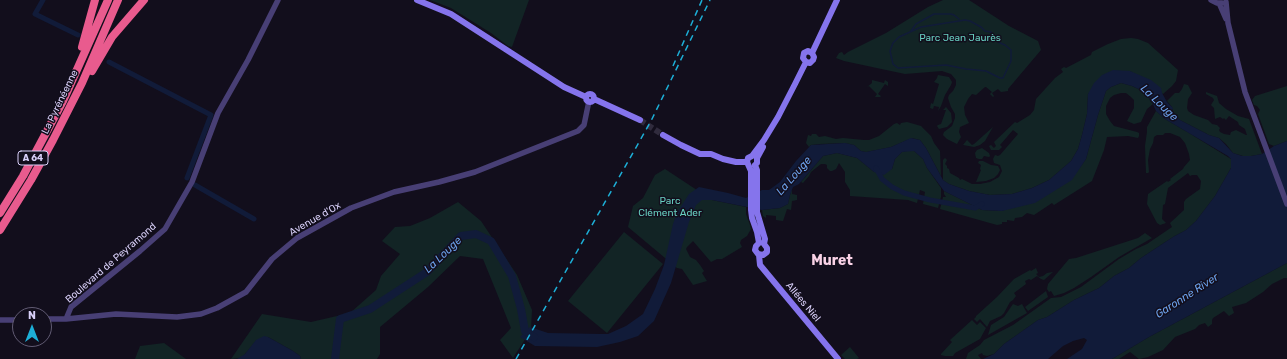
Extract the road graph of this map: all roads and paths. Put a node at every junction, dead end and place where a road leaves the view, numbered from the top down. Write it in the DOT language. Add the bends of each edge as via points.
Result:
graph roads {
  1 [pos="95,0"];
  2 [pos="108,0"];
  3 [pos="118,0"];
  4 [pos="144,0"];
  5 [pos="278,0"];
  6 [pos="417,0"];
  7 [pos="837,0"];
  8 [pos="1211,0"];
  9 [pos="1228,1"];
  10 [pos="1220,3"];
  11 [pos="1228,23"];
  12 [pos="82,82"];
  13 [pos="590,99"];
  14 [pos="63,101"];
  15 [pos="640,120"];
  16 [pos="663,135"];
  17 [pos="754,157"];
  18 [pos="751,164"];
  19 [pos="1287,204"];
  20 [pos="0,213"];
  21 [pos="0,230"];
  22 [pos="762,243"];
  23 [pos="759,255"];
  24 [pos="52,319"];
  25 [pos="66,319"];
  26 [pos="0,320"];
  27 [pos="12,320"];
  28 [pos="838,359"];
  1 -- 14 [label="highway" via="84,41 61,96"];
  2 -- 14 [label="highway, La Pyrénéenne / A 64"];
  3 -- 12 [label="highway, La Pyrénéenne / A 64"];
  4 -- 12 [label="highway" via="112,37 91,73"];
  5 -- 25 [label="street, Boulevard de Peyramond" via="218,113 192,182 165,229 71,307"];
  6 -- 13 [label="main road" via="451,14 564,88"];
  7 -- 17 [label="main road" via="812,53 813,60 810,63 806,62"];
  8 -- 10 [label="street"];
  9 -- 10 [label="street"];
  9 -- 11 [label="street"];
  10 -- 11 [label="street"];
  11 -- 19 [label="street" via="1245,92"];
  12 -- 21 [label="highway, La Pyrénéenne / A 64" via="31,180"];
  13 -- 15 [label="main road"];
  13 -- 25 [label="street, Avenue d'Ox" via="583,127 578,131 475,172 394,192 352,208 297,238 272,259 246,292 217,308 201,314 177,317 116,314"];
  14 -- 20 [label="highway, La Pyrénéenne / A 64"];
  16 -- 18 [label="main road" via="700,154 711,154"];
  17 -- 18 [label="main road" via="748,158"];
  17 -- 18 [label="main road" via="757,163"];
  18 -- 22 [label="main road" via="754,211 765,239"];
  22 -- 23 [label="main road" via="756,246 755,250"];
  22 -- 23 [label="main road" via="767,246 767,252"];
  23 -- 28 [label="main road, Allées Niel" via="760,265"];
  24 -- 25 [label="street, Avenue d'Ox"];
  26 -- 27 [label="street"];
}
